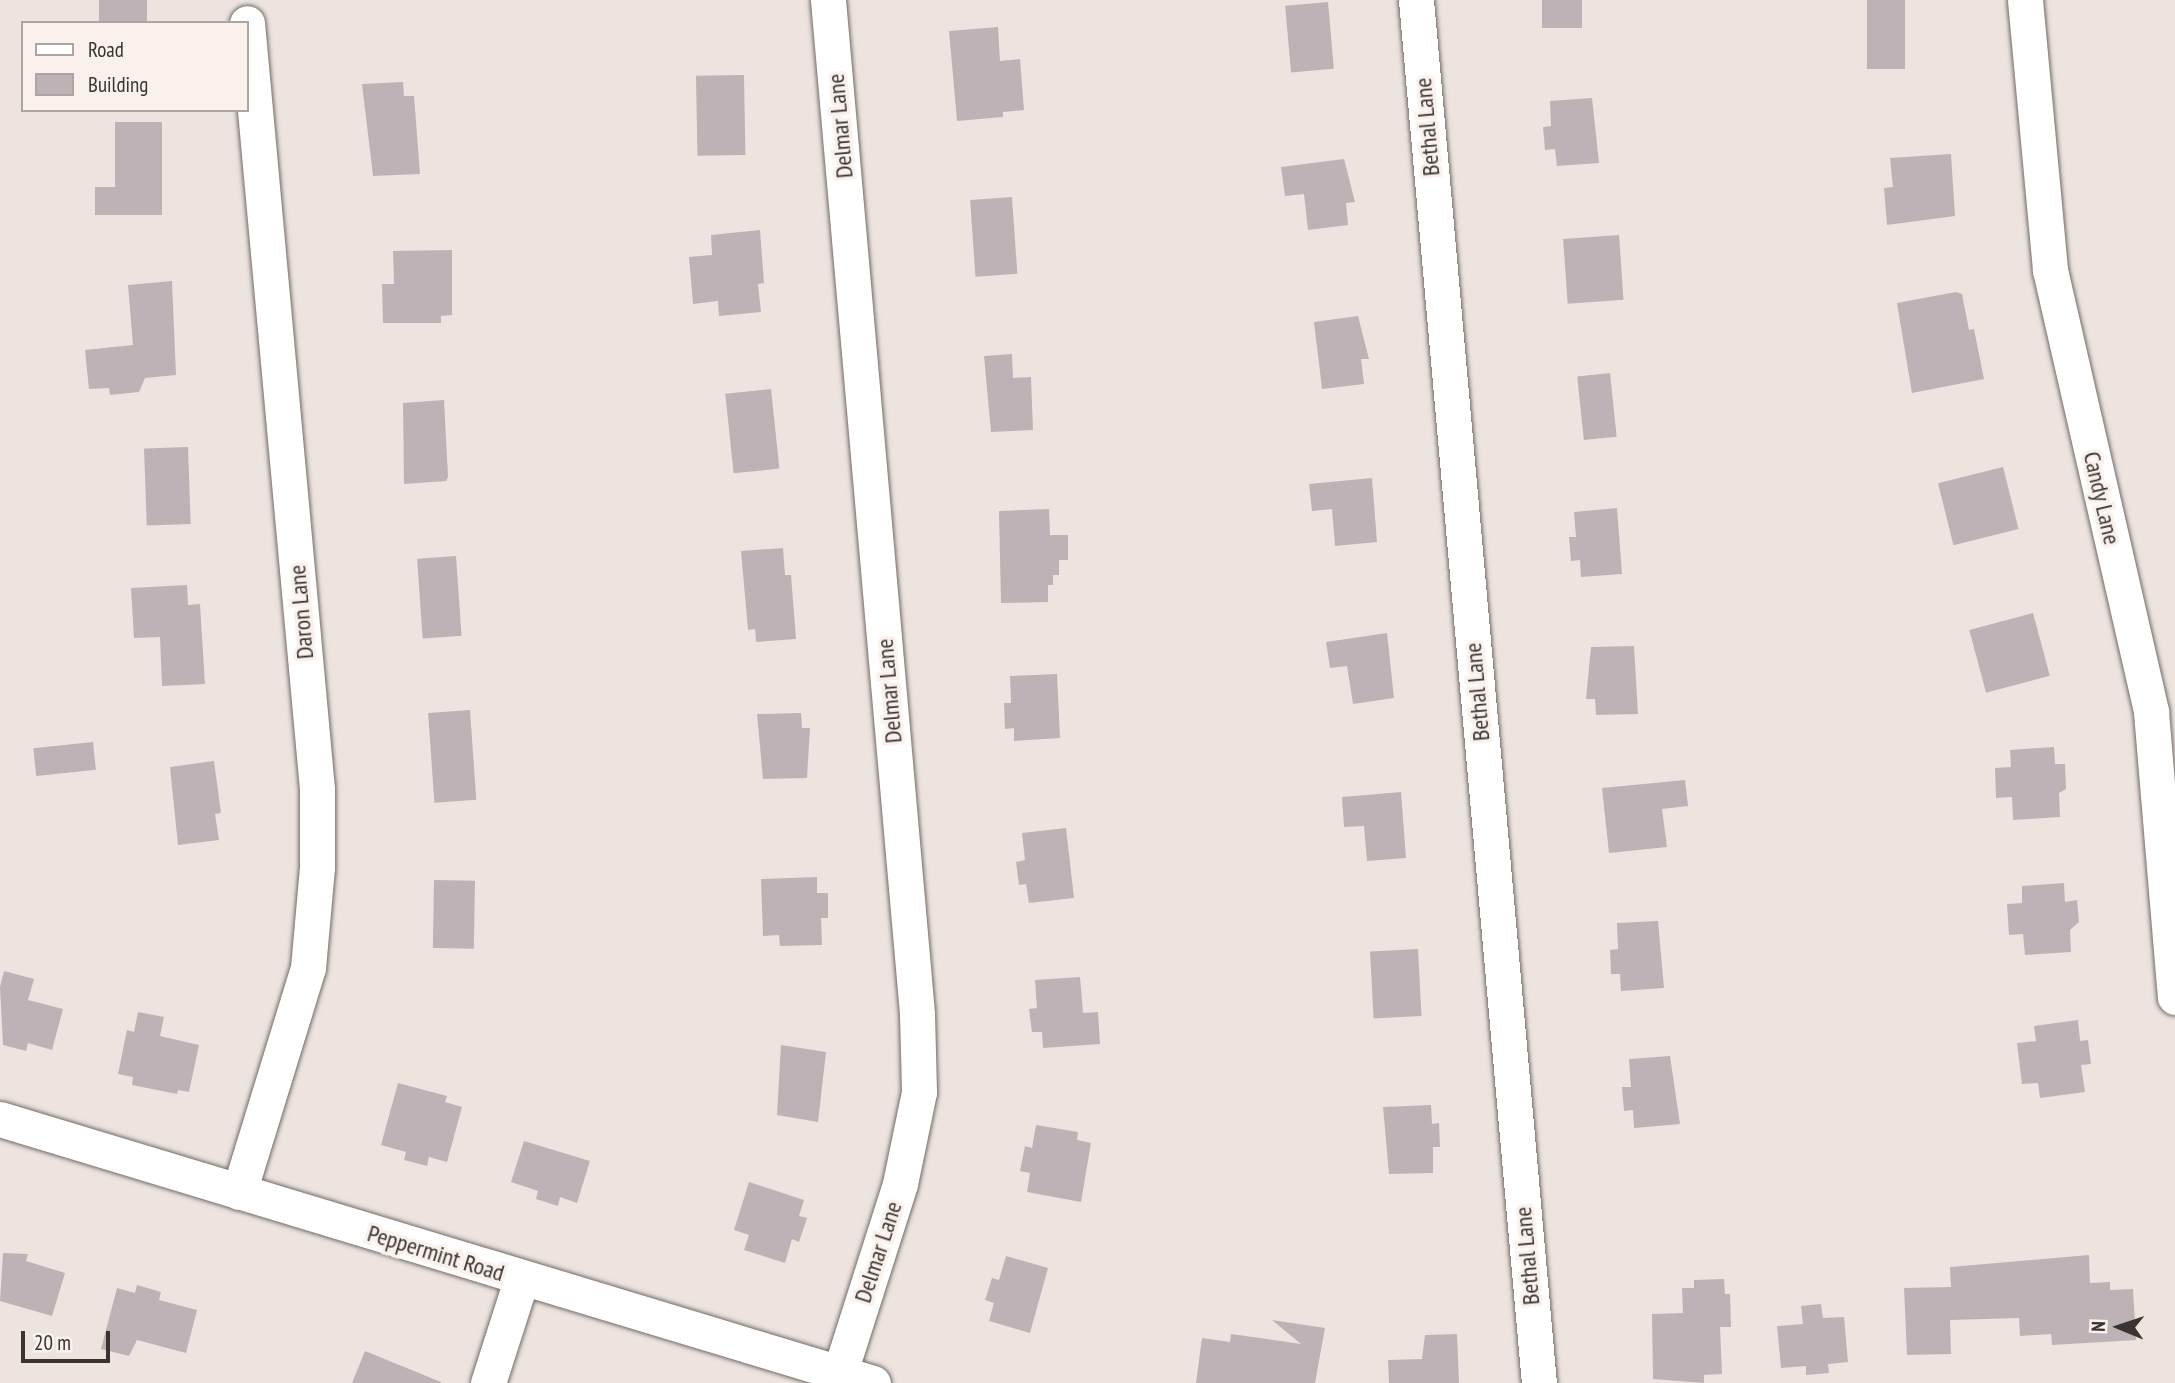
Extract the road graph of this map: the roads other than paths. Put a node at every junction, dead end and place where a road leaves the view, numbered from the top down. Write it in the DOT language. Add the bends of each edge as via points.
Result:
graph roads {
  1 [pos="245,0"];
  2 [pos="828,0"];
  3 [pos="1416,0"];
  4 [pos="2025,0"];
  5 [pos="247,21"];
  6 [pos="248,34"];
  7 [pos="2175,997"];
  8 [pos="0,1119"];
  9 [pos="239,1192"];
  10 [pos="521,1280"];
  11 [pos="840,1372"];
  12 [pos="488,1383"];
  13 [pos="873,1383"];
  14 [pos="1539,1383"];
  1 -- 5 [label="street, Daron Lane"];
  2 -- 11 [label="street, Delmar Lane" via="917,1014 919,1092 900,1184"];
  3 -- 14 [label="street, Bethal Lane"];
  4 -- 7 [label="street, Candy Lane" via="2050,270 2151,712"];
  6 -- 9 [label="street, Daron Lane" via="317,789 308,968"];
  8 -- 9 [label="street, Peppermint Road"];
  9 -- 10 [label="street, Peppermint Road"];
  10 -- 11 [label="street, Peppermint Road"];
  10 -- 12 [label="street"];
  11 -- 13 [label="street, Peppermint Road"];
}
